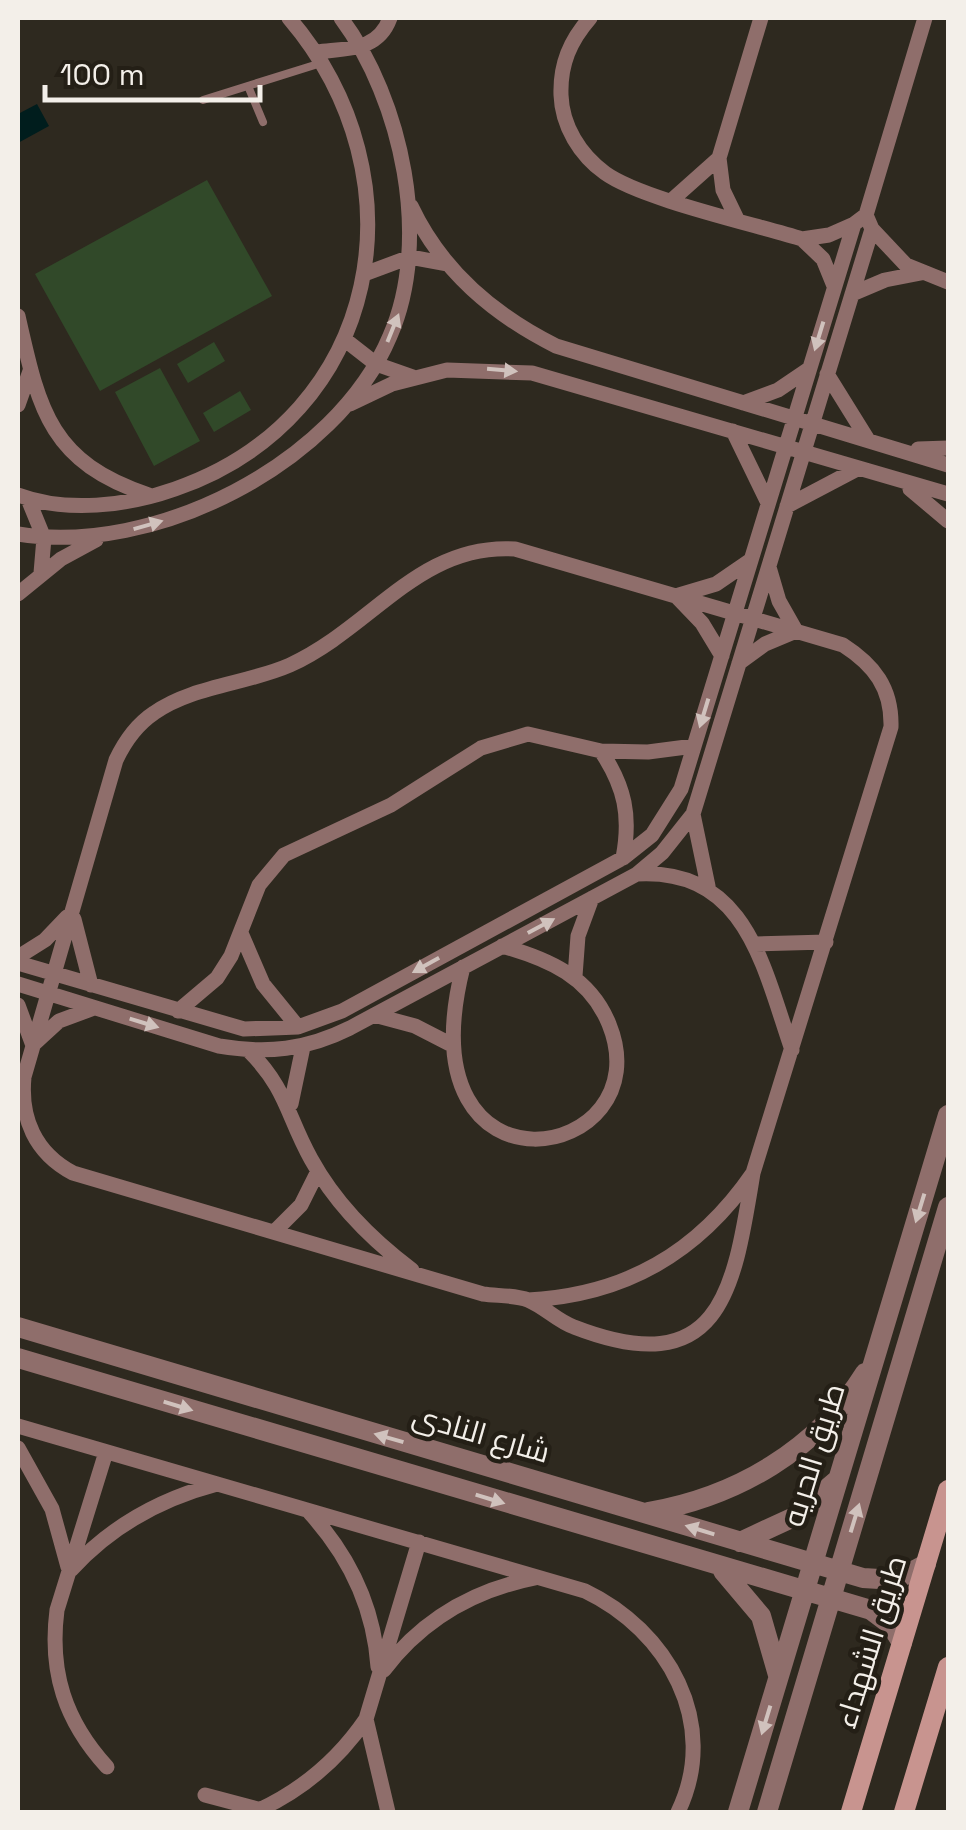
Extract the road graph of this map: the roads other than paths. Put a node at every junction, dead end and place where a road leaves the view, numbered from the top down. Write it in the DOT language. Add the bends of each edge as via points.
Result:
graph roads {
  1 [pos="289,18"];
  2 [pos="341,18"];
  3 [pos="390,18"];
  4 [pos="590,18"];
  5 [pos="761,18"];
  6 [pos="924,18"];
  7 [pos="360,46"];
  8 [pos="320,57"];
  9 [pos="248,86"];
  10 [pos="203,100"];
  11 [pos="263,122"];
  12 [pos="719,158"];
  13 [pos="405,194"];
  14 [pos="673,199"];
  15 [pos="737,220"];
  16 [pos="864,223"];
  17 [pos="802,240"];
  18 [pos="410,257"];
  19 [pos="448,264"];
  20 [pos="367,273"];
  21 [pos="921,273"];
  22 [pos="948,282"];
  23 [pos="834,286"];
  24 [pos="852,294"];
  25 [pos="18,316"];
  26 [pos="344,339"];
  27 [pos="376,364"];
  28 [pos="809,369"];
  29 [pos="30,371"];
  30 [pos="827,374"];
  31 [pos="413,377"];
  32 [pos="742,403"];
  33 [pos="18,406"];
  34 [pos="342,408"];
  35 [pos="794,418"];
  36 [pos="812,424"];
  37 [pos="733,431"];
  38 [pos="868,440"];
  39 [pos="786,447"];
  40 [pos="948,448"];
  41 [pos="901,450"];
  42 [pos="804,453"];
  43 [pos="948,465"];
  44 [pos="857,469"];
  45 [pos="903,483"];
  46 [pos="948,494"];
  47 [pos="23,497"];
  48 [pos="153,497"];
  49 [pos="768,502"];
  50 [pos="787,506"];
  51 [pos="948,522"];
  52 [pos="18,534"];
  53 [pos="104,536"];
  54 [pos="44,538"];
  55 [pos="751,560"];
  56 [pos="768,567"];
  57 [pos="42,573"];
  58 [pos="18,594"];
  59 [pos="675,596"];
  60 [pos="734,614"];
  61 [pos="752,619"];
  62 [pos="796,632"];
  63 [pos="722,656"];
  64 [pos="739,664"];
  65 [pos="694,746"];
  66 [pos="601,751"];
  67 [pos="693,814"];
  68 [pos="623,858"];
  69 [pos="636,874"];
  70 [pos="708,886"];
  71 [pos="592,898"];
  72 [pos="72,910"];
  73 [pos="241,932"];
  74 [pos="826,942"];
  75 [pos="756,944"];
  76 [pos="502,946"];
  77 [pos="18,960"];
  78 [pos="464,966"];
  79 [pos="54,974"];
  80 [pos="575,976"];
  81 [pos="18,984"];
  82 [pos="91,985"];
  83 [pos="48,994"];
  84 [pos="18,1004"];
  85 [pos="94,1008"];
  86 [pos="178,1011"];
  87 [pos="374,1014"];
  88 [pos="298,1027"];
  89 [pos="33,1046"];
  90 [pos="303,1046"];
  91 [pos="452,1046"];
  92 [pos="792,1050"];
  93 [pos="249,1051"];
  94 [pos="291,1108"];
  95 [pos="948,1115"];
  96 [pos="318,1171"];
  97 [pos="753,1173"];
  98 [pos="948,1206"];
  99 [pos="274,1232"];
  100 [pos="419,1275"];
  101 [pos="528,1300"];
  102 [pos="18,1327"];
  103 [pos="101,1354"];
  104 [pos="876,1354"];
  105 [pos="18,1358"];
  106 [pos="140,1365"];
  107 [pos="94,1381"];
  108 [pos="133,1392"];
  109 [pos="18,1426"];
  110 [pos="18,1448"];
  111 [pos="106,1452"];
  112 [pos="838,1478"];
  113 [pos="217,1484"];
  114 [pos="948,1490"];
  115 [pos="308,1510"];
  116 [pos="641,1513"];
  117 [pos="419,1542"];
  118 [pos="740,1542"];
  119 [pos="813,1564"];
  120 [pos="926,1564"];
  121 [pos="718,1566"];
  122 [pos="839,1571"];
  123 [pos="69,1573"];
  124 [pos="538,1577"];
  125 [pos="805,1591"];
  126 [pos="831,1598"];
  127 [pos="902,1643"];
  128 [pos="948,1667"];
  129 [pos="378,1677"];
  130 [pos="778,1679"];
  131 [pos="366,1719"];
  132 [pos="107,1767"];
  133 [pos="205,1795"];
  134 [pos="264,1811"];
  135 [pos="388,1812"];
  136 [pos="678,1812"];
  137 [pos="738,1812"];
  138 [pos="766,1812"];
  139 [pos="851,1812"];
  140 [pos="904,1812"];
  1 -- 8 [label="street"];
  2 -- 7 [label="street"];
  3 -- 7 [label="street" via="379,38"];
  4 -- 14 [label="street" via="574,38 560,80 570,132 604,173"];
  5 -- 12 [label="street"];
  6 -- 16 [label="street"];
  7 -- 8 [label="street"];
  7 -- 13 [label="street" via="387,116"];
  8 -- 9 [label="lane"];
  8 -- 20 [label="street" via="356,136 367,181"];
  9 -- 10 [label="lane"];
  9 -- 11 [label="lane"];
  12 -- 14 [label="street"];
  12 -- 15 [label="street" via="723,190"];
  13 -- 18 [label="street"];
  13 -- 19 [label="street"];
  14 -- 15 [label="street"];
  15 -- 17 [label="street"];
  16 -- 17 [label="street"];
  16 -- 21 [label="street"];
  16 -- 23 [label="street"];
  16 -- 24 [label="street"];
  17 -- 23 [label="street" via="823,259"];
  18 -- 19 [label="street"];
  18 -- 20 [label="street"];
  27 -- 18 [label="street, one-way" via="400,312"];
  19 -- 32 [label="street" via="504,316 556,346"];
  20 -- 26 [label="street"];
  21 -- 22 [label="street"];
  21 -- 24 [label="street"];
  23 -- 28 [label="street, one-way"];
  24 -- 30 [label="street"];
  25 -- 29 [label="street"];
  26 -- 27 [label="street"];
  26 -- 48 [label="street" via="297,409 266,438 231,463"];
  27 -- 31 [label="street"];
  27 -- 34 [label="street"];
  28 -- 32 [label="street"];
  28 -- 35 [label="street"];
  29 -- 33 [label="street"];
  29 -- 48 [label="street" via="49,425 76,458 112,482"];
  30 -- 36 [label="street"];
  30 -- 38 [label="street"];
  31 -- 34 [label="street"];
  31 -- 37 [label="street, one-way" via="475,368 532,373"];
  32 -- 35 [label="street"];
  53 -- 34 [label="street, one-way" via="226,496 276,465"];
  35 -- 36 [label="street"];
  35 -- 39 [label="street"];
  36 -- 38 [label="street"];
  36 -- 42 [label="street"];
  37 -- 39 [label="street"];
  37 -- 49 [label="street"];
  38 -- 41 [label="street"];
  39 -- 42 [label="street"];
  39 -- 49 [label="street"];
  40 -- 41 [label="street"];
  41 -- 43 [label="street"];
  42 -- 44 [label="street"];
  42 -- 50 [label="street"];
  44 -- 45 [label="street"];
  44 -- 50 [label="street"];
  45 -- 46 [label="street"];
  45 -- 51 [label="street"];
  47 -- 48 [label="street" via="72,504"];
  47 -- 54 [label="street"];
  49 -- 55 [label="street"];
  50 -- 56 [label="street"];
  52 -- 54 [label="street"];
  53 -- 54 [label="street"];
  53 -- 57 [label="street"];
  54 -- 57 [label="street"];
  55 -- 59 [label="street" via="716,584"];
  55 -- 60 [label="street"];
  56 -- 61 [label="street"];
  56 -- 62 [label="street"];
  57 -- 58 [label="street"];
  59 -- 60 [label="street"];
  59 -- 63 [label="street"];
  59 -- 72 [label="street" via="515,549 471,550 439,561 332,643 253,680 170,703 137,727 116,760"];
  60 -- 61 [label="street"];
  60 -- 63 [label="street"];
  61 -- 62 [label="street"];
  61 -- 64 [label="street"];
  62 -- 64 [label="street"];
  62 -- 74 [label="street" via="842,645 865,660 879,676 891,716"];
  63 -- 65 [label="street, one-way"];
  64 -- 67 [label="street"];
  65 -- 66 [label="street"];
  65 -- 68 [label="street" via="673,805 652,835"];
  66 -- 68 [label="street" via="626,802"];
  66 -- 73 [label="street" via="528,734 481,748 391,805 284,855 259,885"];
  67 -- 69 [label="street"];
  67 -- 70 [label="street"];
  68 -- 88 [label="street, one-way" via="342,1011"];
  69 -- 70 [label="street" via="673,875"];
  69 -- 71 [label="street"];
  70 -- 75 [label="street"];
  76 -- 71 [label="street, one-way"];
  71 -- 80 [label="street" via="578,936"];
  72 -- 77 [label="street"];
  72 -- 79 [label="street"];
  72 -- 82 [label="street"];
  73 -- 86 [label="street" via="217,978"];
  73 -- 88 [label="street" via="262,984"];
  74 -- 75 [label="street"];
  74 -- 92 [label="street"];
  75 -- 92 [label="street"];
  76 -- 78 [label="street"];
  76 -- 80 [label="street"];
  77 -- 79 [label="street"];
  78 -- 87 [label="street"];
  78 -- 91 [label="street"];
  79 -- 82 [label="street"];
  79 -- 83 [label="street"];
  80 -- 91 [label="street" via="604,1010 616,1054 611,1089 584,1124 542,1141 508,1137 473,1108"];
  81 -- 83 [label="street"];
  82 -- 86 [label="street"];
  83 -- 85 [label="street"];
  83 -- 89 [label="street"];
  84 -- 89 [label="street"];
  85 -- 89 [label="street" via="59,1021"];
  85 -- 93 [label="street, one-way"];
  86 -- 88 [label="street" via="244,1029"];
  87 -- 90 [label="street"];
  87 -- 91 [label="street"];
  89 -- 99 [label="street" via="24,1112 51,1158 73,1173"];
  90 -- 93 [label="street"];
  90 -- 94 [label="street"];
  92 -- 97 [label="street"];
  93 -- 94 [label="street"];
  94 -- 96 [label="street"];
  95 -- 104 [label="street, طريق الحريه, one-way"];
  96 -- 99 [label="street" via="301,1205"];
  96 -- 100 [label="street" via="363,1228"];
  97 -- 101 [label="street" via="712,1226 658,1266 595,1292"];
  97 -- 101 [label="street" via="726,1298 683,1338 656,1345 614,1340 572,1327"];
  122 -- 98 [label="street, طريق الحريه, one-way"];
  99 -- 100 [label="street"];
  100 -- 101 [label="street"];
  102 -- 103 [label="street, شارع النادى"];
  103 -- 106 [label="street, شارع النادى"];
  103 -- 107 [label="street" via="106,1369"];
  104 -- 112 [label="street, طريق الحريه"];
  104 -- 116 [label="street" via="839,1408 764,1471 705,1498"];
  105 -- 107 [label="street, شارع النادى"];
  106 -- 108 [label="street" via="130,1377"];
  116 -- 106 [label="street, شارع النادى, one-way"];
  107 -- 108 [label="street, شارع النادى"];
  108 -- 121 [label="street, شارع النادى, one-way"];
  109 -- 111 [label="street"];
  110 -- 123 [label="street" via="52,1509"];
  111 -- 113 [label="street"];
  111 -- 123 [label="street"];
  112 -- 118 [label="street" via="794,1517"];
  112 -- 119 [label="street, طريق الحريه"];
  113 -- 115 [label="street"];
  113 -- 123 [label="street" via="133,1518"];
  114 -- 120 [label="main road, طريق الشهداء"];
  115 -- 117 [label="street"];
  115 -- 129 [label="street" via="360,1587"];
  118 -- 116 [label="street, شارع النادى, one-way"];
  117 -- 124 [label="street"];
  117 -- 129 [label="street"];
  118 -- 119 [label="street, شارع النادى"];
  119 -- 122 [label="street, شارع النادى"];
  119 -- 125 [label="street, طريق الحريه"];
  120 -- 122 [label="street, شارع النادى" via="885,1581"];
  120 -- 127 [label="main road, طريق الشهداء"];
  121 -- 125 [label="street, شارع النادى"];
  121 -- 130 [label="street" via="761,1616"];
  122 -- 126 [label="street, طريق الحريه"];
  123 -- 132 [label="street" via="54,1634 58,1683 76,1728"];
  124 -- 129 [label="street" via="447,1610"];
  124 -- 136 [label="street" via="611,1604 634,1620 671,1665 683,1691 692,1748"];
  125 -- 126 [label="street, شارع النادى"];
  125 -- 130 [label="street, طريق الحريه"];
  126 -- 127 [label="street, شارع النادى" via="871,1610"];
  126 -- 138 [label="street, طريق الحريه"];
  127 -- 139 [label="main road, طريق الشهداء"];
  128 -- 140 [label="main road"];
  129 -- 131 [label="street"];
  130 -- 137 [label="street, طريق الحريه, one-way"];
  131 -- 134 [label="street" via="327,1766"];
  131 -- 135 [label="street"];
  133 -- 134 [label="street"];
}
